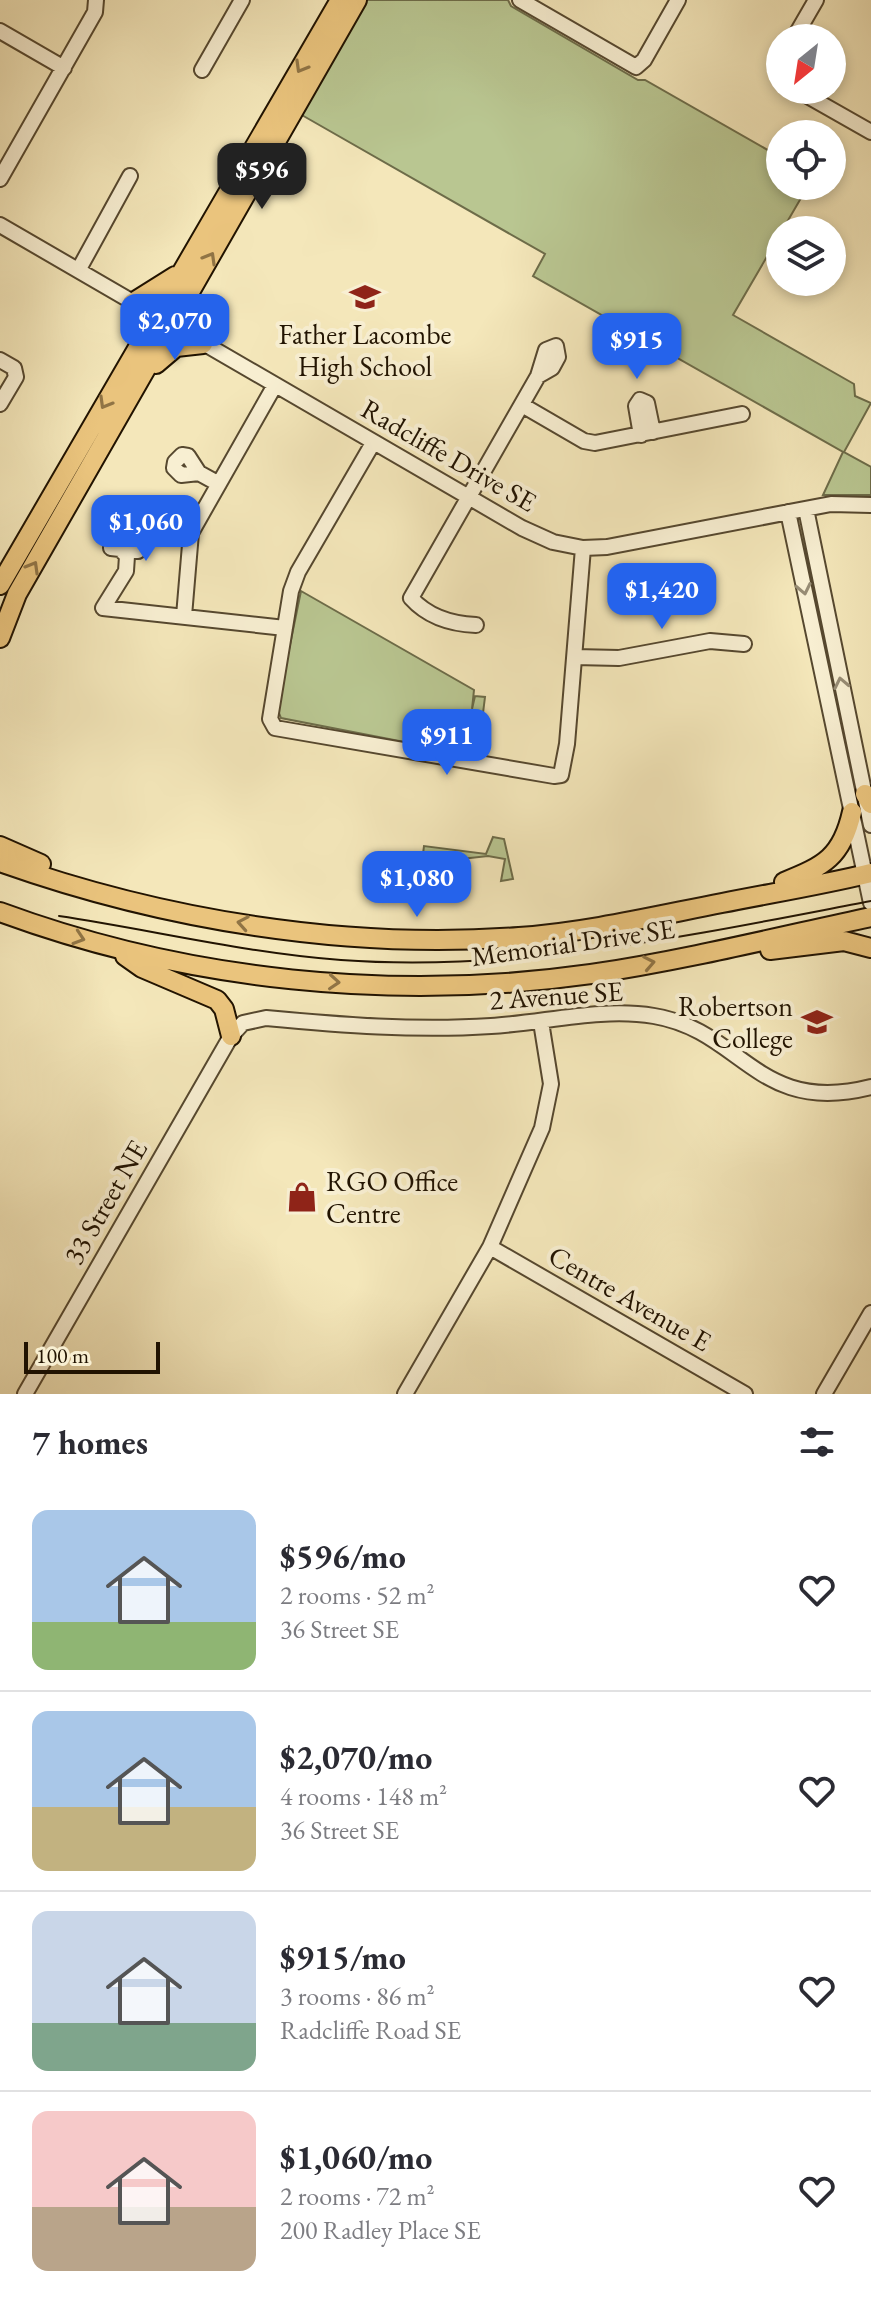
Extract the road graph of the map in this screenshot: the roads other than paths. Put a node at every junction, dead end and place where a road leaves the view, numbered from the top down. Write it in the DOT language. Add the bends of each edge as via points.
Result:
graph roads {
  1 [pos="96,0"];
  2 [pos="242,0"];
  3 [pos="340,0"];
  4 [pos="357,0"];
  5 [pos="520,0"];
  6 [pos="678,0"];
  7 [pos="816,0"];
  8 [pos="802,24"];
  9 [pos="0,31"];
  10 [pos="64,68"];
  11 [pos="202,70"];
  12 [pos="822,104"];
  13 [pos="871,132"];
  14 [pos="130,176"];
  15 [pos="0,179"];
  16 [pos="0,225"];
  17 [pos="79,269"];
  18 [pos="184,269"];
  19 [pos="132,303"];
  20 [pos="164,321"];
  21 [pos="203,344"];
  22 [pos="0,360"];
  23 [pos="538,376"];
  24 [pos="142,377"];
  25 [pos="275,385"];
  26 [pos="0,404"];
  27 [pos="522,405"];
  28 [pos="742,414"];
  29 [pos="373,443"];
  30 [pos="199,473"];
  31 [pos="219,484"];
  32 [pos="467,497"];
  33 [pos="871,505"];
  34 [pos="806,509"];
  35 [pos="788,512"];
  36 [pos="114,528"];
  37 [pos="141,532"];
  38 [pos="583,548"];
  39 [pos="123,551"];
  40 [pos="0,585"];
  41 [pos="184,616"];
  42 [pos="476,625"];
  43 [pos="285,628"];
  44 [pos="0,638"];
  45 [pos="744,644"];
  46 [pos="575,657"];
  47 [pos="868,799"];
  48 [pos="852,812"];
  49 [pos="871,825"];
  50 [pos="0,846"];
  51 [pos="0,862"];
  52 [pos="0,871"];
  53 [pos="27,872"];
  54 [pos="868,874"];
  55 [pos="97,891"];
  56 [pos="737,900"];
  57 [pos="871,903"];
  58 [pos="2,913"];
  59 [pos="871,917"];
  60 [pos="728,948"];
  61 [pos="871,948"];
  62 [pos="116,950"];
  63 [pos="541,1022"];
  64 [pos="231,1036"];
  65 [pos="871,1087"];
  66 [pos="490,1247"];
  67 [pos="871,1313"];
  68 [pos="25,1394"];
  69 [pos="405,1394"];
  70 [pos="745,1394"];
  71 [pos="824,1394"];
  1 -- 10 [label="street" via="95,12"];
  2 -- 11 [label="street"];
  3 -- 18 [label="main road, one-way"];
  20 -- 4 [label="main road, one-way"];
  5 -- 6 [label="street" via="636,67"];
  7 -- 8 [label="street"];
  9 -- 10 [label="street"];
  10 -- 15 [label="street"];
  12 -- 13 [label="street"];
  14 -- 17 [label="street"];
  16 -- 17 [label="street, Radcliffe Drive SE"];
  17 -- 19 [label="street, Radcliffe Drive SE"];
  18 -- 19 [label="main road"];
  18 -- 20 [label="main road"];
  19 -- 20 [label="street, Radcliffe Drive SE"];
  20 -- 21 [label="street, Radcliffe Drive SE"];
  20 -- 24 [label="main road"];
  20 -- 40 [label="main road, one-way"];
  21 -- 24 [label="main road" via="176,347"];
  21 -- 25 [label="street, Radcliffe Drive SE"];
  22 -- 26 [label="street" via="14,368 16,377"];
  23 -- 27 [label="street"];
  44 -- 24 [label="main road, one-way" via="17,594"];
  25 -- 29 [label="street, Radcliffe Drive SE"];
  25 -- 31 [label="street"];
  27 -- 28 [label="street" via="595,443"];
  27 -- 32 [label="street"];
  29 -- 32 [label="street, Radcliffe Drive SE"];
  29 -- 43 [label="street" via="298,572"];
  30 -- 31 [label="street"];
  31 -- 41 [label="street" via="191,533"];
  32 -- 38 [label="street, Radcliffe Drive SE" via="553,542"];
  32 -- 42 [label="street" via="411,598 446,621"];
  33 -- 34 [label="street, Radcliffe Drive SE"];
  34 -- 35 [label="street, Radcliffe Drive SE"];
  47 -- 34 [label="street, one-way"];
  35 -- 38 [label="street, Radcliffe Drive SE"];
  35 -- 48 [label="street, one-way"];
  36 -- 39 [label="street" via="111,548"];
  37 -- 39 [label="street" via="138,551"];
  38 -- 46 [label="street"];
  39 -- 41 [label="street" via="120,576 103,608"];
  41 -- 43 [label="street"];
  43 -- 46 [label="street" via="270,719 275,728 554,776 564,769"];
  45 -- 46 [label="street" via="710,641 619,658"];
  47 -- 49 [label="street"];
  48 -- 54 [label="street"];
  48 -- 56 [label="main road" via="845,840 824,865"];
  50 -- 55 [label="main road"];
  51 -- 53 [label="main road, Memorial Drive SE"];
  52 -- 53 [label="main road"];
  53 -- 55 [label="main road, Memorial Drive SE"];
  54 -- 56 [label="main road, Memorial Drive SE"];
  54 -- 57 [label="street"];
  56 -- 55 [label="main road, Memorial Drive SE, one-way" via="603,927 519,937 419,940 249,924"];
  58 -- 62 [label="main road, Memorial Drive SE, one-way"];
  59 -- 60 [label="main road, Memorial Drive SE"];
  60 -- 61 [label="main road" via="743,953 844,941"];
  62 -- 60 [label="main road, Memorial Drive SE, one-way" via="275,977 453,986 593,974"];
  62 -- 64 [label="main road" via="142,968 217,1000"];
  63 -- 64 [label="street, 2 Avenue SE" via="428,1028 260,1018 243,1023"];
  63 -- 65 [label="street, 2 Avenue SE" via="615,1014 653,1016 694,1030 756,1072 791,1088 830,1094"];
  63 -- 66 [label="street" via="549,1102"];
  64 -- 68 [label="street, 33 Street NE"];
  66 -- 69 [label="street"];
  66 -- 70 [label="street, Centre Avenue E"];
  67 -- 71 [label="street"];
}
